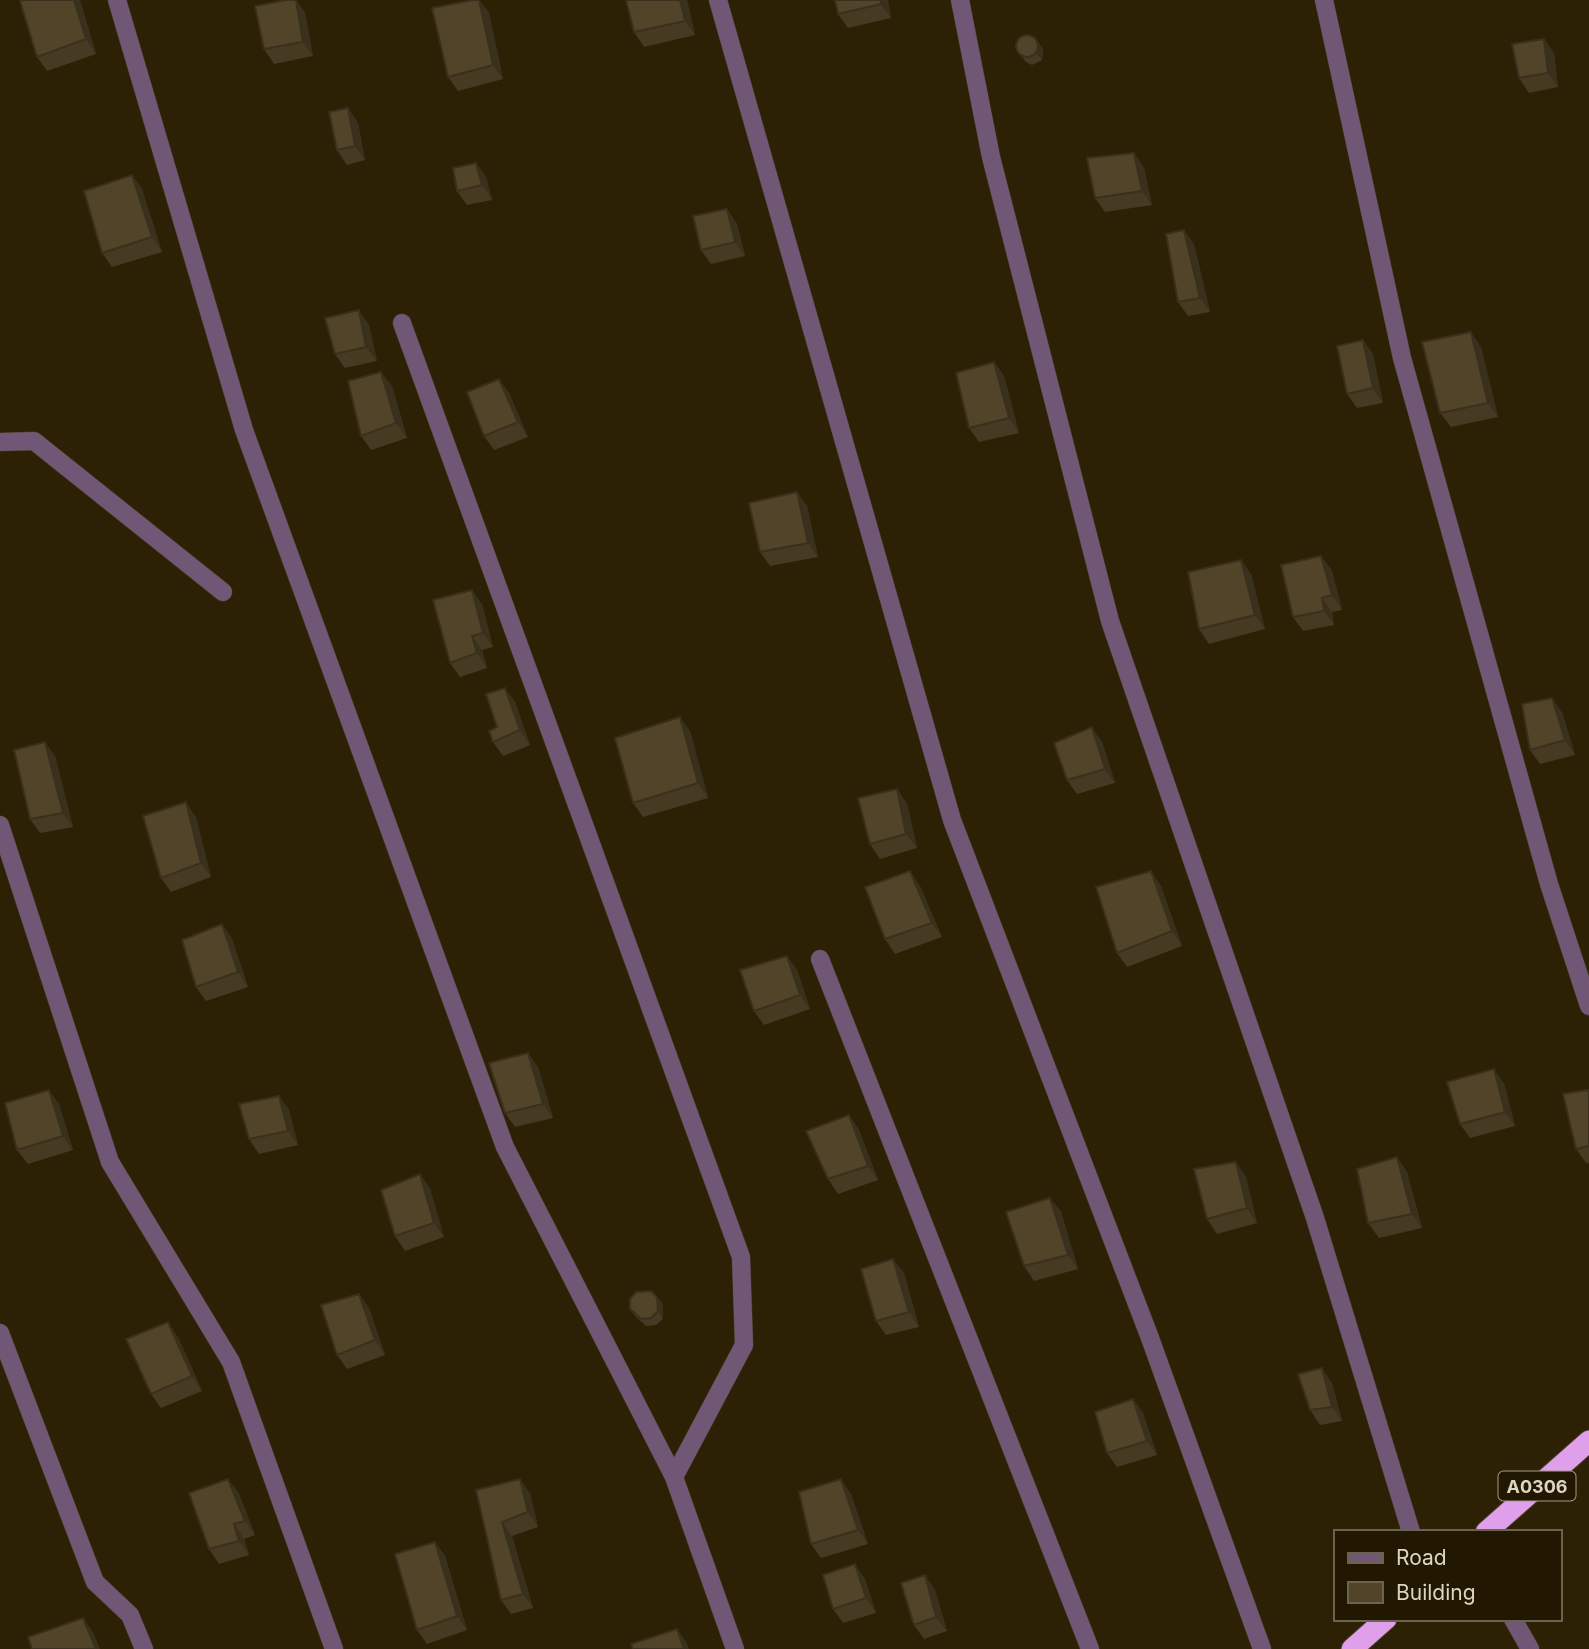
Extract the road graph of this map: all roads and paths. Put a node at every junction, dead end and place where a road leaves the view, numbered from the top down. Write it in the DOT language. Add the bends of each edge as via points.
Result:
graph roads {
  1 [pos="117,0"];
  2 [pos="718,0"];
  3 [pos="960,0"];
  4 [pos="1324,0"];
  5 [pos="402,323"];
  6 [pos="0,442"];
  7 [pos="223,592"];
  8 [pos="0,825"];
  9 [pos="820,959"];
  10 [pos="1589,1006"];
  11 [pos="0,1333"];
  12 [pos="1589,1441"];
  13 [pos="674,1477"];
  14 [pos="1410,1530"];
  15 [pos="1488,1530"];
  16 [pos="1384,1621"];
  17 [pos="1514,1621"];
  18 [pos="144,1649"];
  19 [pos="334,1649"];
  20 [pos="735,1649"];
  21 [pos="1090,1649"];
  22 [pos="1262,1649"];
  23 [pos="1352,1649"];
  24 [pos="1530,1649"];
  1 -- 13 [label="street" via="244,430 505,1147"];
  2 -- 22 [label="street" via="951,820 1150,1338"];
  3 -- 14 [label="street" via="991,157 1110,621 1315,1218"];
  4 -- 10 [label="street" via="1402,358 1549,884"];
  5 -- 13 [label="street" via="741,1257 744,1345"];
  6 -- 7 [label="street" via="34,441"];
  8 -- 19 [label="street" via="110,1162 231,1362"];
  9 -- 21 [label="street"];
  11 -- 18 [label="street" via="95,1582 130,1615"];
  12 -- 15 [label="highway, A0306"];
  13 -- 20 [label="street"];
  16 -- 23 [label="highway"];
  17 -- 24 [label="street"];
}
